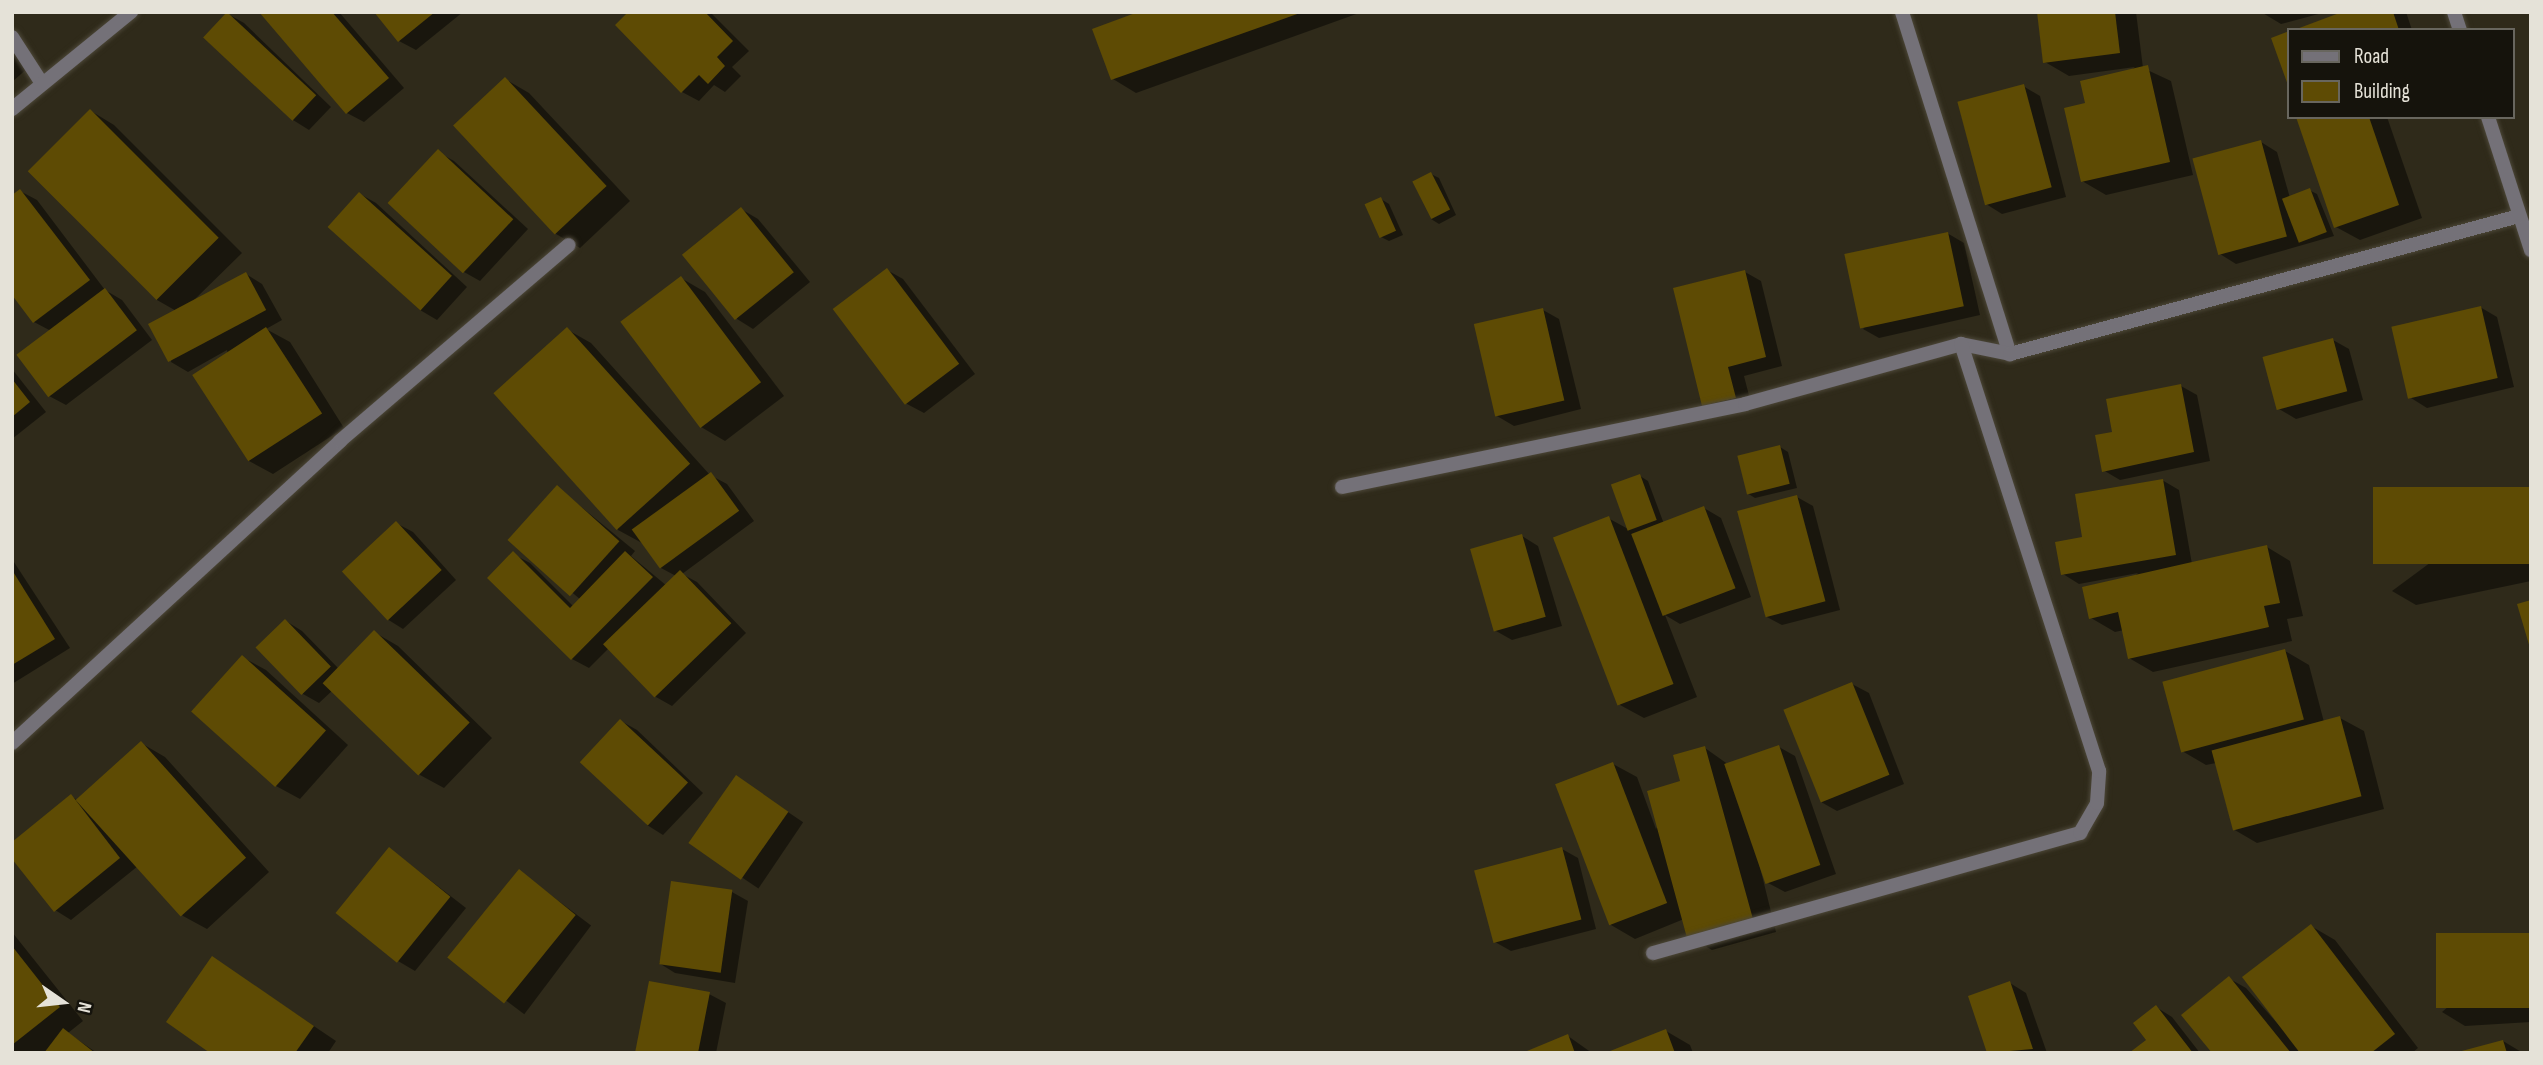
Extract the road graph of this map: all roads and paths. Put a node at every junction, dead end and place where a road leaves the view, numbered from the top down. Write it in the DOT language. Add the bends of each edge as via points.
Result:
graph roads {
  1 [pos="131,12"];
  2 [pos="1902,12"];
  3 [pos="12,37"];
  4 [pos="41,82"];
  5 [pos="12,109"];
  6 [pos="2489,119"];
  7 [pos="2519,216"];
  8 [pos="569,246"];
  9 [pos="2531,250"];
  10 [pos="1961,344"];
  11 [pos="2010,355"];
  12 [pos="1342,487"];
  13 [pos="12,743"];
  14 [pos="1653,953"];
  1 -- 4 [label="street"];
  2 -- 11 [label="street"];
  3 -- 4 [label="street"];
  4 -- 5 [label="street"];
  6 -- 7 [label="street"];
  7 -- 9 [label="street"];
  7 -- 11 [label="street"];
  8 -- 13 [label="street" via="340,441"];
  10 -- 11 [label="street"];
  10 -- 12 [label="street" via="1745,404"];
  10 -- 14 [label="street" via="2099,771 2097,803 2080,833"];
}
